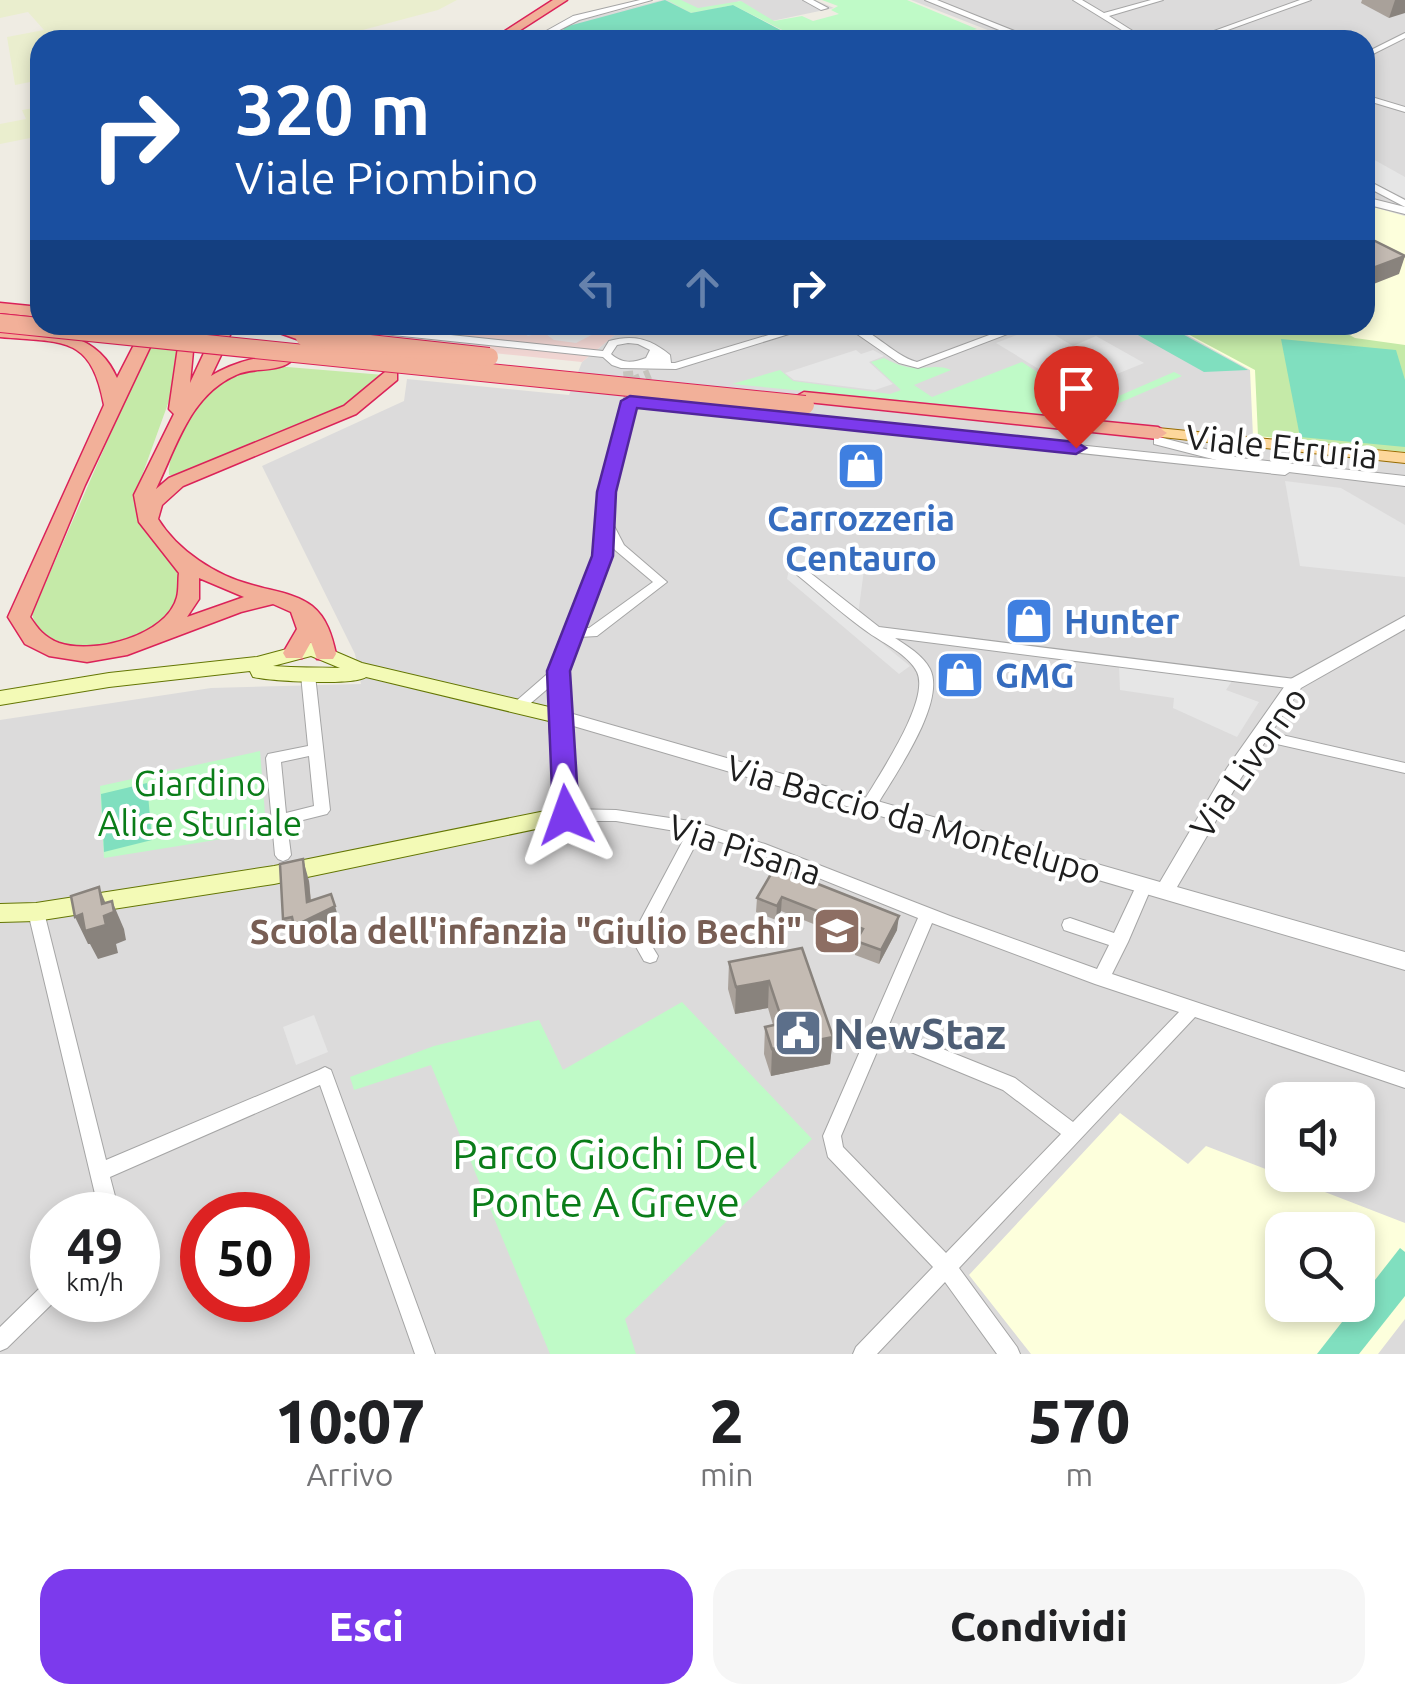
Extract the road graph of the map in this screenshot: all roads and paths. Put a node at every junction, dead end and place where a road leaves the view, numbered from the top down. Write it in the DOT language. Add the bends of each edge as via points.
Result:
graph roads {
  1 [pos="561,0"];
  2 [pos="570,0"];
  3 [pos="648,0"];
  4 [pos="807,0"];
  5 [pos="917,0"];
  6 [pos="929,0"];
  7 [pos="1077,0"];
  8 [pos="1159,0"];
  9 [pos="1307,0"];
  10 [pos="824,8"];
  11 [pos="1101,16"];
  12 [pos="514,30"];
  13 [pos="524,30"];
  14 [pos="553,30"];
  15 [pos="994,30"];
  16 [pos="1006,30"];
  17 [pos="1126,30"];
  18 [pos="1222,30"];
  19 [pos="1405,34"];
  20 [pos="1375,50"];
  21 [pos="1375,100"];
  22 [pos="1405,110"];
  23 [pos="1375,188"];
  24 [pos="1375,202"];
  25 [pos="1405,207"];
  26 [pos="0,308"];
  27 [pos="30,311"];
  28 [pos="0,316"];
  29 [pos="30,319"];
  30 [pos="0,324"];
  31 [pos="30,327"];
  32 [pos="0,332"];
  33 [pos="108,335"];
  34 [pos="147,335"];
  35 [pos="186,335"];
  36 [pos="296,335"];
  37 [pos="384,335"];
  38 [pos="634,335"];
  39 [pos="777,335"];
  40 [pos="864,335"];
  41 [pos="999,335"];
  42 [pos="634,340"];
  43 [pos="655,349"];
  44 [pos="184,350"];
  45 [pos="213,353"];
  46 [pos="606,354"];
  47 [pos="666,366"];
  48 [pos="645,369"];
  49 [pos="391,376"];
  50 [pos="710,388"];
  51 [pos="670,392"];
  52 [pos="804,401"];
  53 [pos="114,408"];
  54 [pos="178,418"];
  55 [pos="1158,437"];
  56 [pos="1405,458"];
  57 [pos="1405,466"];
  58 [pos="1353,475"];
  59 [pos="1405,481"];
  60 [pos="605,520"];
  61 [pos="149,522"];
  62 [pos="174,550"];
  63 [pos="800,571"];
  64 [pos="292,603"];
  65 [pos="1405,622"];
  66 [pos="876,630"];
  67 [pos="575,632"];
  68 [pos="140,643"];
  69 [pos="326,655"];
  70 [pos="300,667"];
  71 [pos="559,671"];
  72 [pos="422,682"];
  73 [pos="1295,684"];
  74 [pos="6,698"];
  75 [pos="520,705"];
  76 [pos="559,716"];
  77 [pos="1260,735"];
  78 [pos="316,750"];
  79 [pos="1405,768"];
  80 [pos="869,806"];
  81 [pos="566,815"];
  82 [pos="280,820"];
  83 [pos="697,828"];
  84 [pos="283,855"];
  85 [pos="1154,889"];
  86 [pos="36,912"];
  87 [pos="0,914"];
  88 [pos="927,915"];
  89 [pos="1070,925"];
  90 [pos="1120,942"];
  91 [pos="650,956"];
  92 [pos="1405,962"];
  93 [pos="1101,979"];
  94 [pos="1190,1011"];
  95 [pos="877,1030"];
  96 [pos="1405,1080"];
  97 [pos="1072,1132"];
  98 [pos="102,1171"];
  99 [pos="106,1192"];
  100 [pos="946,1267"];
  101 [pos="30,1312"];
  102 [pos="0,1341"];
  103 [pos="426,1354"];
  104 [pos="863,1354"];
  105 [pos="1010,1354"];
  1 -- 12 [label="highway"];
  2 -- 13 [label="highway"];
  3 -- 14 [label="street"];
  4 -- 10 [label="street"];
  5 -- 15 [label="street"];
  6 -- 16 [label="street"];
  7 -- 11 [label="street"];
  8 -- 11 [label="street"];
  9 -- 18 [label="street"];
  11 -- 17 [label="street"];
  19 -- 20 [label="street"];
  21 -- 22 [label="street"];
  23 -- 25 [label="street"];
  24 -- 25 [label="street"];
  26 -- 27 [label="highway"];
  28 -- 29 [label="highway, bridge"];
  30 -- 31 [label="highway, bridge"];
  32 -- 53 [label="highway" via="86,347 106,362"];
  33 -- 51 [label="highway, bridge"];
  34 -- 53 [label="highway"];
  35 -- 50 [label="highway, bridge"];
  36 -- 50 [label="highway, bridge"];
  37 -- 46 [label="street"];
  38 -- 42 [label="street"];
  39 -- 47 [label="street"];
  40 -- 41 [label="street" via="918,365"];
  42 -- 43 [label="street"];
  42 -- 46 [label="street" via="613,344"];
  43 -- 47 [label="street" via="667,357"];
  43 -- 48 [label="street"];
  44 -- 54 [label="highway"];
  45 -- 54 [label="highway"];
  46 -- 48 [label="street" via="627,368"];
  47 -- 48 [label="street"];
  49 -- 61 [label="highway" via="350,410 176,482 153,503"];
  50 -- 52 [label="highway, bridge"];
  51 -- 52 [label="highway, bridge"];
  51 -- 54 [label="highway, bridge" via="281,362 219,375"];
  52 -- 55 [label="highway"];
  53 -- 68 [label="highway" via="20,617 35,643 58,652 89,654"];
  54 -- 61 [label="highway" via="144,495"];
  55 -- 56 [label="main road, Viale Etruria"];
  55 -- 57 [label="main road, Viale Etruria"];
  55 -- 58 [label="street" via="1226,460"];
  58 -- 59 [label="street"];
  58 -- 60 [label="street" via="630,399"];
  60 -- 67 [label="street" via="603,556"];
  60 -- 67 [label="street" via="619,547 661,582 592,633"];
  61 -- 62 [label="highway"];
  62 -- 64 [label="highway" via="229,585"];
  62 -- 68 [label="highway" via="189,572 189,602"];
  63 -- 66 [label="street"];
  64 -- 68 [label="highway" via="245,602"];
  64 -- 69 [label="highway" via="321,631"];
  64 -- 70 [label="highway" via="308,629"];
  65 -- 73 [label="street, Via Livorno"];
  66 -- 73 [label="street"];
  66 -- 80 [label="street" via="926,673 926,683 920,714"];
  67 -- 71 [label="street"];
  69 -- 70 [label="main road" via="326,665"];
  69 -- 72 [label="main road, Via Baccio da Montelupo"];
  70 -- 72 [label="main road, Via Baccio da Montelupo"];
  70 -- 74 [label="main road, Via Baccio da Montelupo" via="208,670"];
  70 -- 78 [label="street"];
  71 -- 75 [label="street"];
  71 -- 76 [label="street"];
  72 -- 75 [label="main road, Via Baccio da Montelupo"];
  73 -- 77 [label="street, Via Livorno"];
  75 -- 76 [label="main road, Via Baccio da Montelupo"];
  76 -- 80 [label="street, Via Baccio da Montelupo"];
  76 -- 81 [label="main road"];
  77 -- 79 [label="street"];
  77 -- 85 [label="street, Via Livorno"];
  78 -- 82 [label="street" via="322,810"];
  78 -- 82 [label="street" via="273,758"];
  80 -- 85 [label="street, Via Baccio da Montelupo"];
  81 -- 83 [label="street, Via Pisana" via="617,815"];
  81 -- 86 [label="main road, Via Pisana" via="274,875"];
  82 -- 84 [label="street"];
  83 -- 88 [label="street, Via Pisana"];
  83 -- 91 [label="street" via="640,938"];
  85 -- 90 [label="street"];
  85 -- 92 [label="street, Via Baccio da Montelupo"];
  86 -- 87 [label="main road, Via Pisana"];
  86 -- 98 [label="street"];
  88 -- 93 [label="street, Via Pisana"];
  88 -- 95 [label="street"];
  89 -- 90 [label="street"];
  90 -- 93 [label="street"];
  93 -- 94 [label="street, Via Pisana"];
  94 -- 96 [label="street, Via Pisana"];
  94 -- 97 [label="street"];
  95 -- 97 [label="street" via="1009,1084"];
  95 -- 100 [label="street" via="836,1122 835,1151"];
  97 -- 100 [label="street"];
  98 -- 99 [label="street"];
  98 -- 103 [label="street" via="326,1076"];
  100 -- 104 [label="street"];
  100 -- 105 [label="street"];
  101 -- 102 [label="street"];
}
